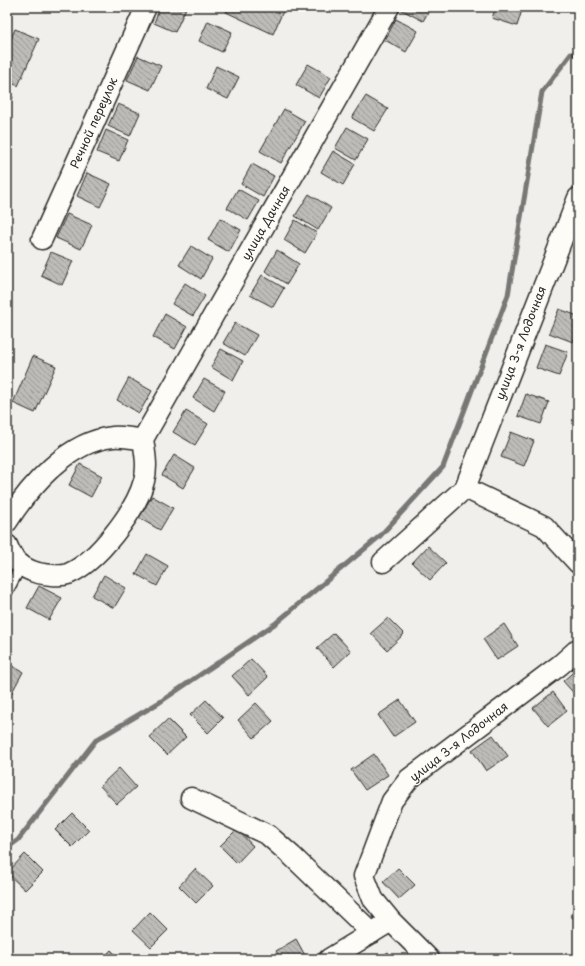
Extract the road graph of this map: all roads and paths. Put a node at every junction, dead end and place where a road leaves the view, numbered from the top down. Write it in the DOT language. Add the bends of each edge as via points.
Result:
graph roads {
  1 [pos="146,7"];
  2 [pos="389,7"];
  3 [pos="578,198"];
  4 [pos="42,239"];
  5 [pos="143,439"];
  6 [pos="465,488"];
  7 [pos="7,522"];
  8 [pos="7,545"];
  9 [pos="383,562"];
  10 [pos="578,563"];
  11 [pos="22,566"];
  12 [pos="7,592"];
  13 [pos="578,649"];
  14 [pos="191,798"];
  15 [pos="391,921"];
  16 [pos="372,933"];
  17 [pos="329,959"];
  18 [pos="429,959"];
  1 -- 4 [label="street, Речной переулок"];
  2 -- 5 [label="street, улица Дачная"];
  3 -- 6 [label="street, улица 3-я Лодочная"];
  5 -- 7 [label="street" via="113,437 84,445 52,466 19,503"];
  5 -- 11 [label="street" via="147,463 145,480 128,515 109,540 85,563 66,575 39,574"];
  6 -- 9 [label="street, улица 3-я Лодочная"];
  6 -- 10 [label="street" via="544,526"];
  8 -- 11 [label="street" via="10,554"];
  11 -- 12 [label="lane"];
  13 -- 15 [label="street, улица 3-я Лодочная" via="409,779 392,801 364,876 373,899"];
  14 -- 16 [label="street" via="268,835"];
  15 -- 16 [label="street"];
  15 -- 18 [label="street, улица 3-я Лодочная"];
  16 -- 17 [label="street"];
}
